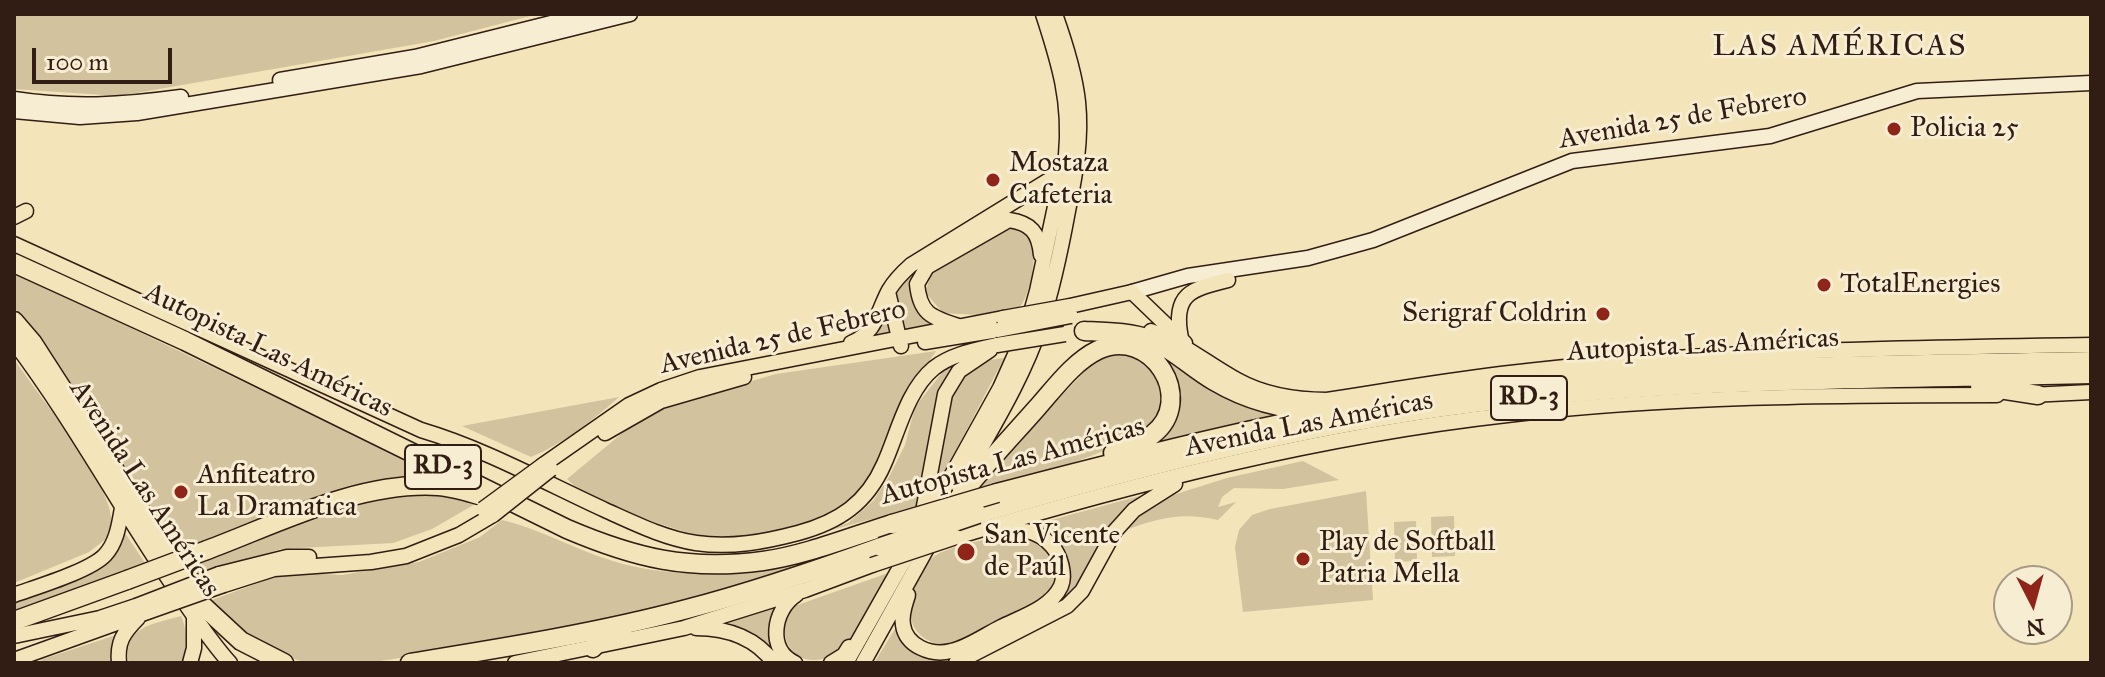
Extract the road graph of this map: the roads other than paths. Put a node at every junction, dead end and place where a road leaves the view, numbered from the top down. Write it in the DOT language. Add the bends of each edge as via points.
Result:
graph roads {
  1 [pos="587,14"];
  2 [pos="630,14"];
  3 [pos="1043,14"];
  4 [pos="1055,14"];
  5 [pos="2091,83"];
  6 [pos="14,99"];
  7 [pos="14,111"];
  8 [pos="1061,178"];
  9 [pos="1434,217"];
  10 [pos="1001,222"];
  11 [pos="14,244"];
  12 [pos="14,263"];
  13 [pos="1043,263"];
  14 [pos="1228,280"];
  15 [pos="888,292"];
  16 [pos="1136,295"];
  17 [pos="14,321"];
  18 [pos="1000,324"];
  19 [pos="959,326"];
  20 [pos="1084,331"];
  21 [pos="14,342"];
  22 [pos="900,342"];
  23 [pos="1186,344"];
  24 [pos="997,345"];
  25 [pos="2091,345"];
  26 [pos="830,351"];
  27 [pos="2091,361"];
  28 [pos="2091,374"];
  29 [pos="1929,378"];
  30 [pos="2091,392"];
  31 [pos="2038,395"];
  32 [pos="1355,409"];
  33 [pos="1256,459"];
  34 [pos="547,467"];
  35 [pos="997,493"];
  36 [pos="520,505"];
  37 [pos="122,508"];
  38 [pos="940,523"];
  39 [pos="918,536"];
  40 [pos="956,537"];
  41 [pos="917,566"];
  42 [pos="805,590"];
  43 [pos="886,590"];
  44 [pos="14,595"];
  45 [pos="724,598"];
  46 [pos="139,610"];
  47 [pos="194,615"];
  48 [pos="14,621"];
  49 [pos="684,628"];
  50 [pos="14,636"];
  51 [pos="593,648"];
  52 [pos="14,660"];
  53 [pos="119,663"];
  54 [pos="190,663"];
  55 [pos="230,663"];
  56 [pos="284,663"];
  57 [pos="410,663"];
  58 [pos="515,663"];
  59 [pos="774,663"];
  60 [pos="795,663"];
  61 [pos="831,663"];
  62 [pos="846,663"];
  63 [pos="863,663"];
  64 [pos="956,663"];
  1 -- 6 [label="main road" via="397,60 137,103 76,106"];
  2 -- 7 [label="main road" via="421,66 137,113 80,117"];
  3 -- 8 [label="main road" via="1067,112"];
  4 -- 38 [label="main road" via="1074,76 1079,131 1061,248 1041,325 1016,384"];
  5 -- 9 [label="main road, Avenida 25 de Febrero" via="1917,91 1770,136 1572,161"];
  8 -- 10 [label="main road"];
  8 -- 13 [label="main road"];
  8 -- 15 [label="main road" via="911,265"];
  9 -- 14 [label="main road, Avenida 25 de Febrero" via="1358,253"];
  9 -- 16 [label="main road, Avenida 25 de Febrero" via="1308,258 1188,276"];
  10 -- 13 [label="main road" via="1023,222 1033,229"];
  10 -- 19 [label="main road" via="921,273 917,284 922,308"];
  11 -- 24 [label="main road, Avenida Las Américas" via="421,430 651,530 696,543 759,543 817,528 848,513 873,486 921,383 935,367"];
  12 -- 36 [label="highway, Autopista Las Américas / RD-3"];
  13 -- 39 [label="main road" via="1026,330 1006,374"];
  14 -- 16 [label="main road, Avenida 25 de Febrero"];
  14 -- 23 [label="main road" via="1188,293 1179,308"];
  15 -- 22 [label="main road"];
  15 -- 26 [label="main road" via="866,336"];
  16 -- 18 [label="main road, Avenida 25 de Febrero, bridge"];
  16 -- 23 [label="main road"];
  17 -- 56 [label="highway" via="201,604 241,641"];
  18 -- 19 [label="main road, Avenida 25 de Febrero"];
  18 -- 22 [label="main road, Avenida 25 de Febrero"];
  19 -- 22 [label="main road, Avenida 25 de Febrero"];
  20 -- 23 [label="main road, Avenida Las Américas" via="1139,327"];
  20 -- 24 [label="main road, Avenida Las Américas, bridge"];
  20 -- 32 [label="highway" via="1154,341 1214,381 1258,401 1304,410"];
  21 -- 37 [label="main road, Avenida Las Américas"];
  22 -- 26 [label="main road, Avenida 25 de Febrero"];
  22 -- 34 [label="main road, Avenida 25 de Febrero" via="683,393"];
  23 -- 25 [label="main road, Avenida Las Américas" via="1237,380 1303,400 1503,373 1760,354"];
  24 -- 39 [label="main road" via="959,371 945,394"];
  26 -- 34 [label="main road, Avenida 25 de Febrero" via="661,390 629,405"];
  27 -- 32 [label="highway, Autopista Las Américas / RD-3" via="1717,370 1530,384"];
  28 -- 29 [label="highway, Autopista Las Américas / RD-3"];
  29 -- 31 [label="highway"];
  29 -- 45 [label="highway, Autopista Las Américas / RD-3, bridge" via="1667,386 1473,403 1274,438 978,514"];
  30 -- 31 [label="main road, Avenida Las Américas"];
  31 -- 33 [label="main road, Avenida Las Américas" via="1615,405 1505,415"];
  32 -- 35 [label="highway, Autopista Las Américas / RD-3" via="1143,454"];
  33 -- 40 [label="main road, Avenida Las Américas" via="1086,498"];
  33 -- 64 [label="main road" via="1157,493 1115,531 1082,591 1067,606"];
  34 -- 46 [label="main road, Avenida 25 de Febrero, bridge" via="488,512 405,547 287,557"];
  35 -- 36 [label="highway, Autopista Las Américas / RD-3, bridge" via="764,561 705,564 615,550"];
  35 -- 38 [label="highway" via="1151,436 1167,415 1171,391 1162,366 1152,356 1123,346 1097,350 1064,378"];
  36 -- 48 [label="highway, bridge" via="440,486 401,486 354,495"];
  37 -- 44 [label="main road" via="105,556"];
  37 -- 47 [label="main road, Avenida Las Américas"];
  38 -- 41 [label="main road"];
  39 -- 43 [label="main road"];
  40 -- 41 [label="main road" via="1016,529 1044,536 1059,553 1061,587 1048,603 952,651 932,652 907,637 903,627"];
  40 -- 42 [label="main road, Avenida Las Américas, bridge"];
  41 -- 63 [label="main road"];
  42 -- 49 [label="main road, Avenida Las Américas"];
  42 -- 60 [label="main road" via="784,605 776,624 781,651"];
  43 -- 61 [label="main road" via="844,655"];
  43 -- 62 [label="main road"];
  45 -- 51 [label="highway" via="715,608 601,638"];
  45 -- 57 [label="highway, Autopista Las Américas / RD-3" via="595,629"];
  46 -- 50 [label="main road"];
  46 -- 52 [label="main road"];
  46 -- 53 [label="main road" via="121,638"];
  47 -- 54 [label="main road"];
  47 -- 55 [label="main road, Avenida Las Américas"];
  49 -- 51 [label="main road, Avenida Las Américas"];
  49 -- 59 [label="main road" via="743,636"];
  51 -- 58 [label="main road, Avenida Las Américas"];
}
